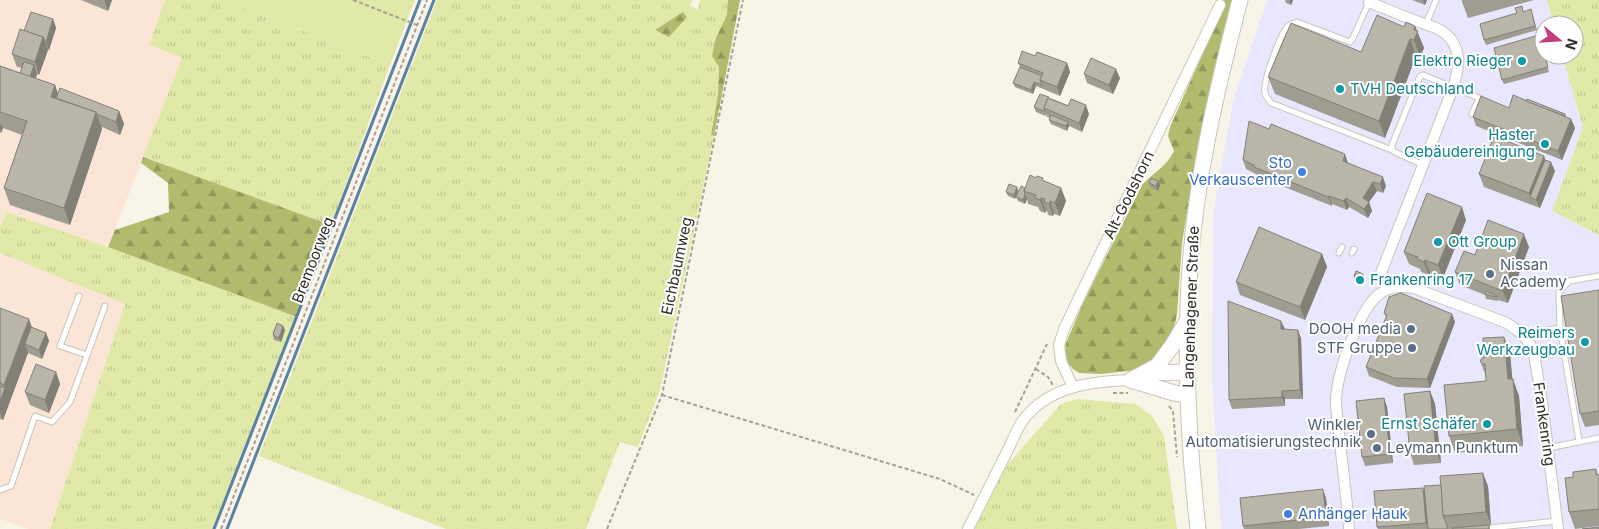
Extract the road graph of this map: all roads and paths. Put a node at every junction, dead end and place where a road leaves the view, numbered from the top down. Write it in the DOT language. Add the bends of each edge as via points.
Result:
graph roads {
  1 [pos="354,0"];
  2 [pos="426,0"];
  3 [pos="743,0"];
  4 [pos="1240,0"];
  5 [pos="1436,0"];
  6 [pos="1368,2"];
  7 [pos="1220,5"];
  8 [pos="1426,24"];
  9 [pos="417,25"];
  10 [pos="1453,88"];
  11 [pos="1472,114"];
  12 [pos="1392,150"];
  13 [pos="1423,165"];
  14 [pos="1599,276"];
  15 [pos="1388,289"];
  16 [pos="79,296"];
  17 [pos="105,306"];
  18 [pos="1188,320"];
  19 [pos="1560,328"];
  20 [pos="1522,334"];
  21 [pos="87,355"];
  22 [pos="1036,369"];
  23 [pos="1187,372"];
  24 [pos="1135,382"];
  25 [pos="1073,387"];
  26 [pos="1059,392"];
  27 [pos="1106,392"];
  28 [pos="1188,394"];
  29 [pos="662,395"];
  30 [pos="1168,405"];
  31 [pos="1599,438"];
  32 [pos="1579,441"];
  33 [pos="1548,448"];
  34 [pos="1177,460"];
  35 [pos="0,490"];
  36 [pos="983,499"];
  37 [pos="1557,525"];
  38 [pos="221,529"];
  39 [pos="607,529"];
  40 [pos="968,529"];
  41 [pos="1198,529"];
  42 [pos="1350,529"];
  43 [pos="1480,529"];
  1 -- 9 [label="path"];
  2 -- 9 [label="path, Bremoorweg"];
  3 -- 29 [label="path, Eichbaumweg"];
  4 -- 18 [label="main road, Langenhagener Straße" via="1206,148 1191,258"];
  5 -- 8 [label="lane"];
  6 -- 8 [label="street"];
  6 -- 12 [label="lane" via="1350,42 1297,22 1289,26 1274,56 1265,93 1271,103"];
  7 -- 25 [label="street, Alt-Godshorn" via="1064,329 1059,345 1061,361"];
  8 -- 10 [label="street" via="1451,39 1456,50 1459,61"];
  9 -- 38 [label="path, Bremoorweg"];
  10 -- 11 [label="lane" via="1479,98"];
  10 -- 12 [label="lane" via="1420,76"];
  10 -- 13 [label="street"];
  12 -- 13 [label="lane"];
  13 -- 15 [label="street" via="1380,273"];
  14 -- 19 [label="lane" via="1569,281 1559,292"];
  15 -- 20 [label="street, Frankenring" via="1414,288 1506,323"];
  15 -- 42 [label="street" via="1380,293 1363,314 1342,364 1338,383 1336,406"];
  16 -- 21 [label="lane" via="60,346"];
  17 -- 21 [label="lane"];
  18 -- 23 [label="main road, Langenhagener Straße"];
  18 -- 24 [label="main road" via="1158,366"];
  19 -- 20 [label="lane"];
  19 -- 32 [label="lane"];
  20 -- 33 [label="street, Frankenring" via="1534,354"];
  21 -- 35 [label="lane" via="70,402 52,422 35,416 11,486"];
  22 -- 26 [label="path" via="1048,376"];
  23 -- 24 [label="main road"];
  23 -- 28 [label="main road, Langenhagener Straße"];
  24 -- 25 [label="street" via="1104,381"];
  24 -- 27 [label="path"];
  24 -- 28 [label="main road"];
  25 -- 26 [label="street"];
  26 -- 36 [label="street" via="1029,412"];
  28 -- 41 [label="main road, Langenhagener Straße"];
  29 -- 36 [label="path" via="940,478"];
  29 -- 39 [label="path, Eichbaumweg"];
  30 -- 34 [label="path" via="1173,411"];
  31 -- 32 [label="lane"];
  32 -- 33 [label="lane"];
  33 -- 37 [label="street, Frankenring"];
  36 -- 40 [label="street"];
  37 -- 43 [label="lane"];
}
